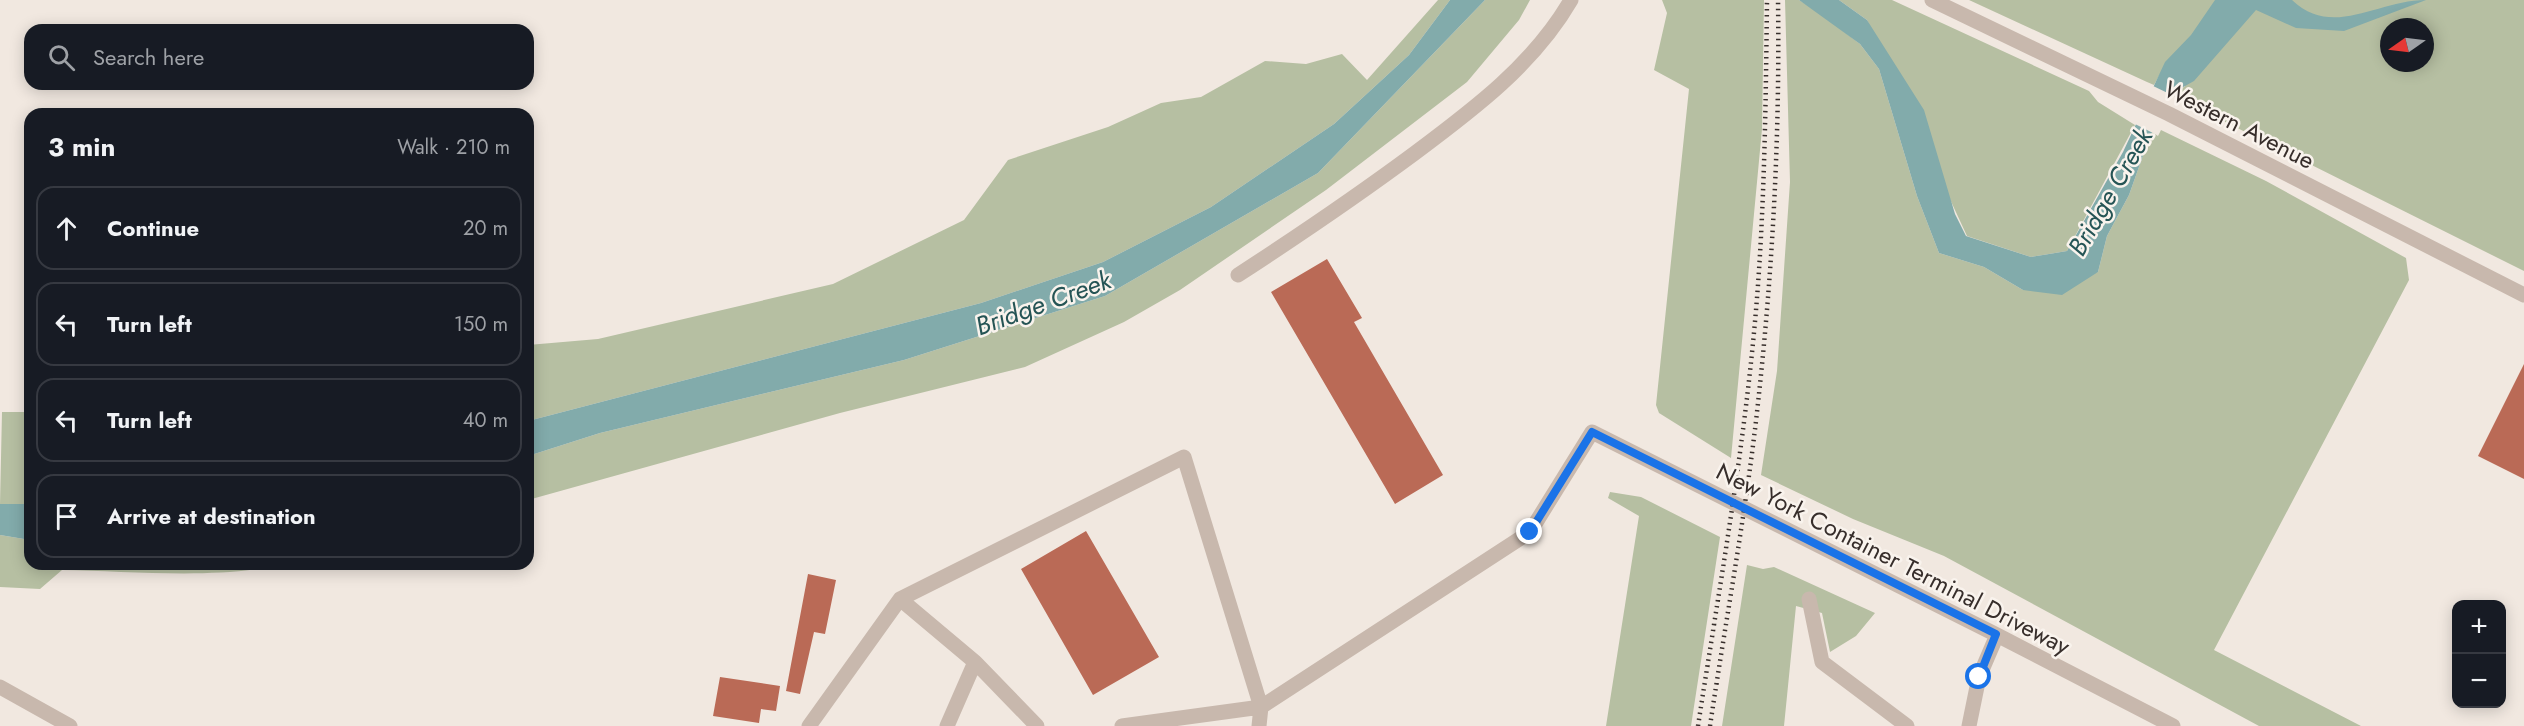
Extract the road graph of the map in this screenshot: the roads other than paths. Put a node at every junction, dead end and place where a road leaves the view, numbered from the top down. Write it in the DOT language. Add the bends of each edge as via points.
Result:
graph roads {
  1 [pos="1571,0"];
  2 [pos="1932,0"];
  3 [pos="1238,275"];
  4 [pos="2524,295"];
  5 [pos="900,599"];
  6 [pos="1809,599"];
  7 [pos="1996,634"];
  8 [pos="975,662"];
  9 [pos="0,687"];
  10 [pos="1261,707"];
  11 [pos="70,726"];
  12 [pos="809,726"];
  13 [pos="947,726"];
  14 [pos="1038,726"];
  15 [pos="1122,726"];
  16 [pos="1258,726"];
  17 [pos="1907,726"];
  18 [pos="1970,726"];
  19 [pos="2173,726"];
  1 -- 3 [label="street" via="1542,43 1505,81 1371,185"];
  2 -- 4 [label="street, Western Avenue" via="2169,114"];
  5 -- 8 [label="street"];
  5 -- 10 [label="street" via="1184,457"];
  5 -- 12 [label="street"];
  6 -- 17 [label="street" via="1822,662"];
  7 -- 10 [label="street, New York Container Terminal Driveway" via="1592,432 1530,532"];
  7 -- 18 [label="street" via="1979,677"];
  7 -- 19 [label="street, New York Container Terminal Driveway"];
  8 -- 13 [label="street"];
  8 -- 14 [label="street"];
  9 -- 11 [label="street"];
  10 -- 15 [label="street"];
  10 -- 16 [label="street"];
}
